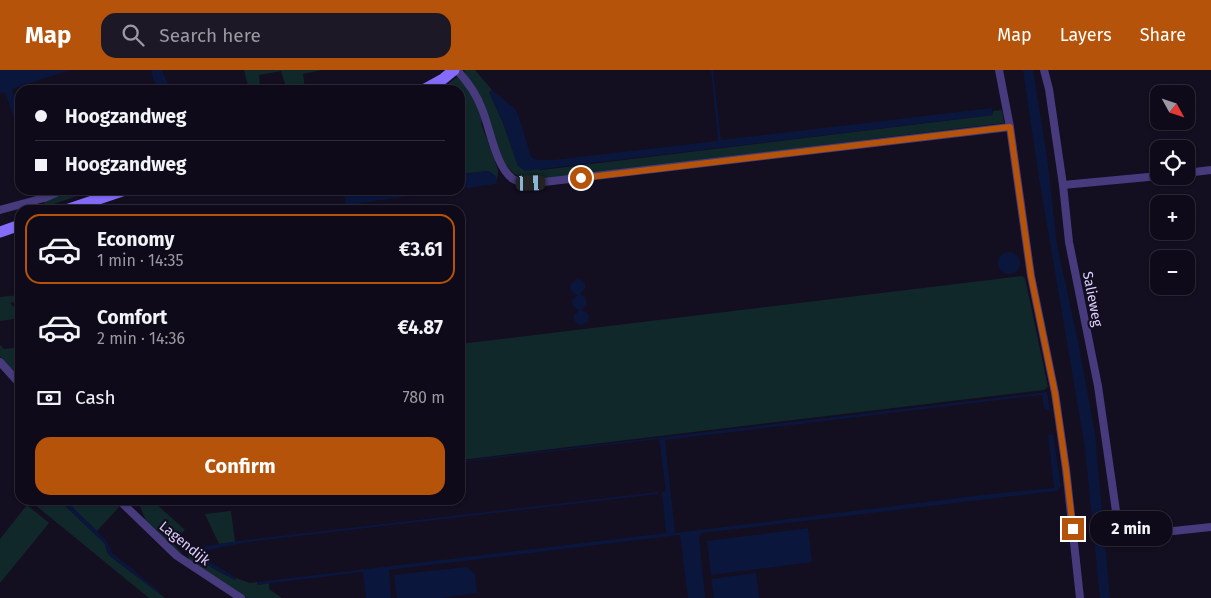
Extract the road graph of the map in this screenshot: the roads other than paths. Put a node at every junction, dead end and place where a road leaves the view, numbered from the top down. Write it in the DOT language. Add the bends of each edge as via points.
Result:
graph roads {
  1 [pos="455,70"];
  2 [pos="999,70"];
  3 [pos="1044,70"];
  4 [pos="432,85"];
  5 [pos="1010,127"];
  6 [pos="1211,170"];
  7 [pos="1195,172"];
  8 [pos="1150,177"];
  9 [pos="1063,185"];
  10 [pos="51,195"];
  11 [pos="110,195"];
  12 [pos="81,205"];
  13 [pos="0,208"];
  14 [pos="15,227"];
  15 [pos="0,232"];
  16 [pos="0,362"];
  17 [pos="15,378"];
  18 [pos="124,505"];
  19 [pos="1211,526"];
  20 [pos="241,598"];
  21 [pos="1080,598"];
  1 -- 4 [label="street"];
  1 -- 5 [label="street" via="481,106 506,173 523,182"];
  2 -- 5 [label="street"];
  3 -- 9 [label="street, Salieweg"];
  5 -- 21 [label="street" via="1031,276 1065,460"];
  6 -- 7 [label="street"];
  8 -- 9 [label="street"];
  9 -- 19 [label="street, Salieweg" via="1068,242 1098,386 1118,526 1136,535"];
  10 -- 13 [label="street"];
  11 -- 12 [label="street"];
  14 -- 15 [label="street"];
  16 -- 17 [label="street"];
  18 -- 20 [label="street, Lagendijk" via="177,556"];
}
